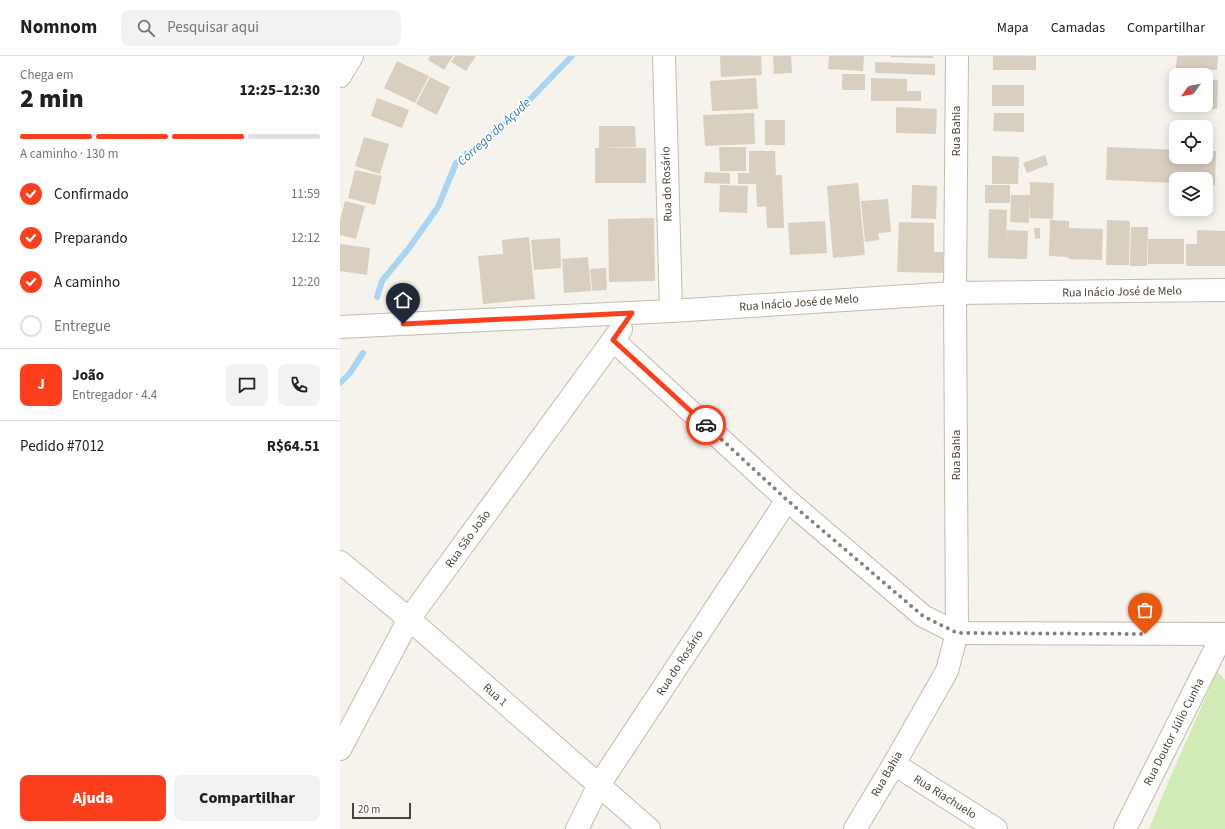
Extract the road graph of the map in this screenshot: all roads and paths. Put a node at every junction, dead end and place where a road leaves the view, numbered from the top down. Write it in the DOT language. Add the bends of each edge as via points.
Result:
graph roads {
  1 [pos="352,56"];
  2 [pos="664,56"];
  3 [pos="957,56"];
  4 [pos="340,76"];
  5 [pos="1225,290"];
  6 [pos="955,294"];
  7 [pos="671,311"];
  8 [pos="632,313"];
  9 [pos="340,327"];
  10 [pos="613,340"];
  11 [pos="787,500"];
  12 [pos="340,562"];
  13 [pos="409,619"];
  14 [pos="957,633"];
  15 [pos="1224,634"];
  16 [pos="340,749"];
  17 [pos="894,764"];
  18 [pos="599,786"];
  19 [pos="577,829"];
  20 [pos="649,829"];
  21 [pos="855,829"];
  22 [pos="996,829"];
  23 [pos="1125,829"];
  1 -- 4 [label="street"];
  2 -- 7 [label="street, Rua do Rosário"];
  3 -- 6 [label="street, Rua Bahia"];
  5 -- 6 [label="street, Rua Inácio José de Melo"];
  6 -- 7 [label="street, Rua Inácio José de Melo"];
  6 -- 14 [label="street, Rua Bahia"];
  7 -- 8 [label="street, Rua Inácio José de Melo"];
  8 -- 9 [label="street, Rua Inácio José de Melo"];
  8 -- 10 [label="street, Rua São João"];
  10 -- 11 [label="street"];
  10 -- 13 [label="street, Rua São João"];
  11 -- 14 [label="street" via="923,616"];
  11 -- 18 [label="street, Rua do Rosário"];
  12 -- 13 [label="street, Rua 1"];
  13 -- 16 [label="street, Rua São João"];
  13 -- 18 [label="street, Rua 1"];
  14 -- 15 [label="street"];
  14 -- 17 [label="street, Rua Bahia" via="947,671"];
  15 -- 23 [label="street, Rua Doutor Júlio Cunha"];
  17 -- 21 [label="street, Rua Bahia"];
  17 -- 22 [label="street, Rua Riachuelo"];
  18 -- 19 [label="street, Rua do Rosário"];
  18 -- 20 [label="street, Rua 1"];
}
